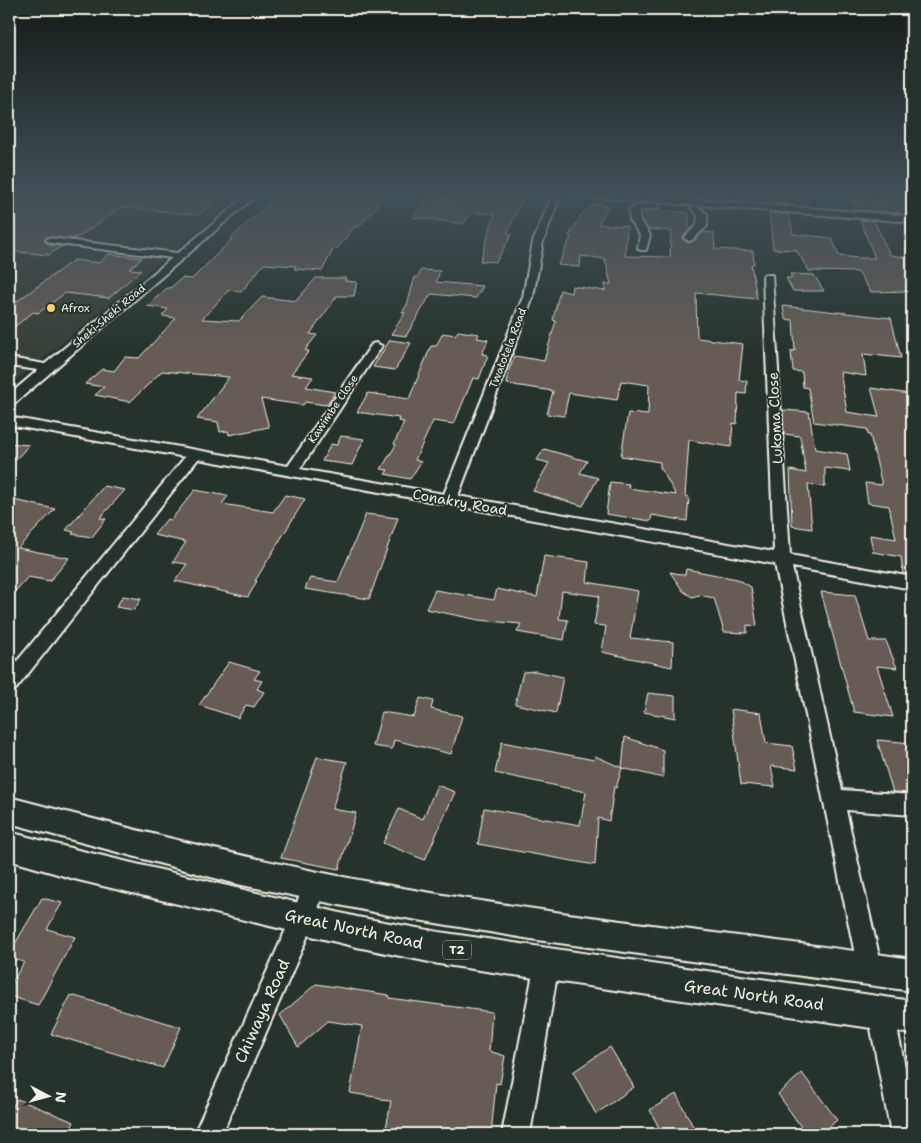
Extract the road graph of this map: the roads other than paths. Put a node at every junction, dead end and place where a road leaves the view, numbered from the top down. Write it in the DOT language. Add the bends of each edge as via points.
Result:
graph roads {
  1 [pos="102,246"];
  2 [pos="192,246"];
  3 [pos="537,246"];
  4 [pos="180,256"];
  5 [pos="768,277"];
  6 [pos="376,346"];
  7 [pos="9,362"];
  8 [pos="47,368"];
  9 [pos="9,401"];
  10 [pos="9,421"];
  11 [pos="195,454"];
  12 [pos="291,472"];
  13 [pos="449,500"];
  14 [pos="782,560"];
  15 [pos="912,583"];
  16 [pos="9,684"];
  17 [pos="834,799"];
  18 [pos="912,806"];
  19 [pos="9,810"];
  20 [pos="9,846"];
  21 [pos="314,886"];
  22 [pos="303,919"];
  23 [pos="547,963"];
  24 [pos="870,969"];
  25 [pos="912,975"];
  26 [pos="881,1013"];
  27 [pos="912,1018"];
  28 [pos="208,1134"];
  29 [pos="516,1134"];
  30 [pos="905,1134"];
  1 -- 4 [label="street"];
  2 -- 4 [label="street, Sheki-Sheki Road"];
  3 -- 13 [label="street, Twatotela Road" via="528,297"];
  4 -- 8 [label="street, Sheki-Sheki Road"];
  5 -- 14 [label="street, Lukoma Close"];
  6 -- 12 [label="street, Kawimbe Close"];
  7 -- 8 [label="street"];
  8 -- 9 [label="street, Sheki-Sheki Road"];
  10 -- 11 [label="street, Conakry Road"];
  11 -- 12 [label="street, Conakry Road"];
  11 -- 16 [label="street"];
  12 -- 13 [label="street, Conakry Road"];
  13 -- 14 [label="street, Conakry Road"];
  14 -- 15 [label="street, Conakry Road"];
  14 -- 17 [label="street, Lukoma Close"];
  17 -- 18 [label="street"];
  17 -- 24 [label="street, Lukoma Close"];
  19 -- 21 [label="main road"];
  20 -- 22 [label="main road, Great North Road / T2"];
  21 -- 22 [label="street, Chiwaya Road"];
  21 -- 24 [label="main road" via="509,920"];
  22 -- 23 [label="main road, Great North Road / T2" via="439,948"];
  22 -- 28 [label="street, Chiwaya Road"];
  23 -- 26 [label="main road, Great North Road / T2"];
  23 -- 29 [label="street"];
  24 -- 25 [label="main road"];
  26 -- 27 [label="main road, Great North Road / T2"];
  26 -- 30 [label="street"];
}
